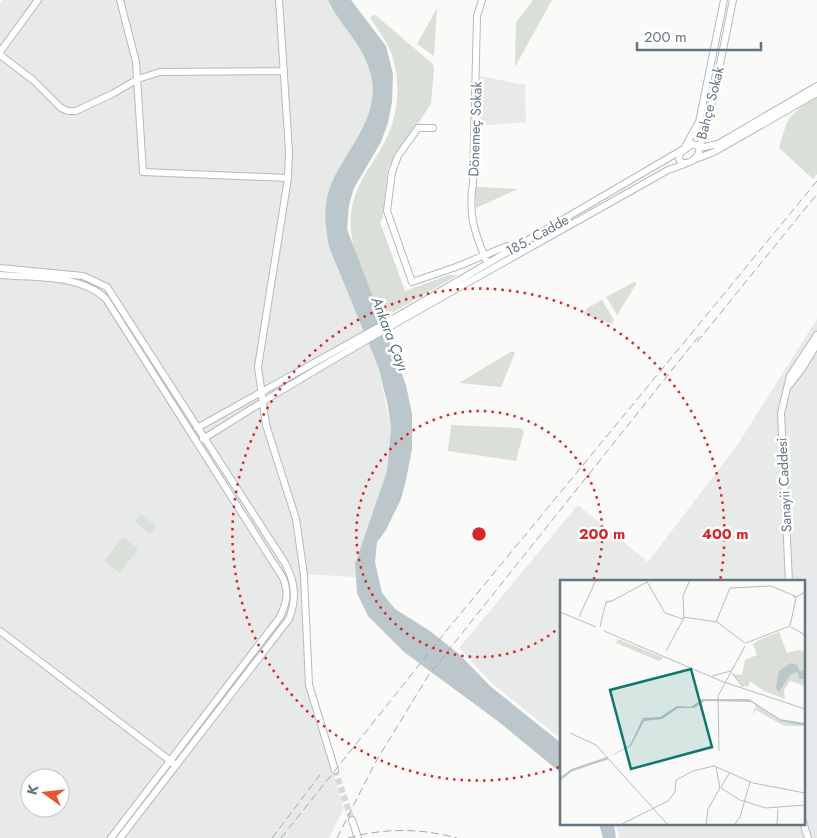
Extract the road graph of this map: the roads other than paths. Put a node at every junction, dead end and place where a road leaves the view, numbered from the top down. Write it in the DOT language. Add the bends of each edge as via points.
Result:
graph roads {
  1 [pos="38,0"];
  2 [pos="120,0"];
  3 [pos="279,0"];
  4 [pos="482,0"];
  5 [pos="724,0"];
  6 [pos="733,0"];
  7 [pos="0,54"];
  8 [pos="284,71"];
  9 [pos="138,79"];
  10 [pos="817,86"];
  11 [pos="817,93"];
  12 [pos="433,128"];
  13 [pos="699,148"];
  14 [pos="683,149"];
  15 [pos="693,160"];
  16 [pos="685,164"];
  17 [pos="288,178"];
  18 [pos="514,247"];
  19 [pos="485,256"];
  20 [pos="488,263"];
  21 [pos="0,268"];
  22 [pos="0,274"];
  23 [pos="392,323"];
  24 [pos="817,335"];
  25 [pos="360,341"];
  26 [pos="817,344"];
  27 [pos="786,388"];
  28 [pos="260,392"];
  29 [pos="261,402"];
  30 [pos="197,428"];
  31 [pos="203,438"];
  32 [pos="789,580"];
  33 [pos="0,631"];
  34 [pos="173,764"];
  35 [pos="335,770"];
  36 [pos="352,820"];
  37 [pos="804,825"];
  38 [pos="111,838"];
  39 [pos="120,838"];
  40 [pos="358,838"];
  41 [pos="808,838"];
  1 -- 7 [label="street"];
  2 -- 9 [label="street"];
  3 -- 8 [label="street"];
  4 -- 19 [label="street, Dönemeç Sokak" via="477,16 470,202 472,224"];
  5 -- 14 [label="street, Bahçe Sokak" via="700,122"];
  6 -- 13 [label="street, Bahçe Sokak" via="716,89"];
  7 -- 9 [label="street" via="68,111 114,94"];
  8 -- 9 [label="street" via="168,71"];
  8 -- 17 [label="street"];
  9 -- 17 [label="street" via="143,172"];
  10 -- 13 [label="street" via="718,144"];
  11 -- 15 [label="street, 185. Cadde" via="714,152"];
  12 -- 19 [label="street" via="418,128 398,156 392,172 387,212 412,282"];
  13 -- 14 [label="street" via="692,144"];
  13 -- 15 [label="street, Bahçe Sokak"];
  14 -- 16 [label="street" via="679,159"];
  14 -- 18 [label="street, 185. Cadde"];
  15 -- 16 [label="street, 185. Cadde"];
  16 -- 23 [label="street, 185. Cadde" via="668,170"];
  17 -- 28 [label="street" via="260,342"];
  18 -- 19 [label="street" via="507,246"];
  18 -- 20 [label="street, 185. Cadde"];
  19 -- 20 [label="street, Dönemeç Sokak"];
  20 -- 23 [label="street, 185. Cadde"];
  21 -- 30 [label="street" via="83,276 106,288"];
  22 -- 34 [label="street" via="78,282 106,298 283,578 287,590 280,617"];
  23 -- 25 [label="street"];
  24 -- 27 [label="street, Sanayii Caddesi" via="790,376"];
  25 -- 28 [label="street"];
  25 -- 29 [label="street"];
  26 -- 27 [label="street, Sanayii Caddesi"];
  27 -- 32 [label="street, Sanayii Caddesi" via="781,436"];
  28 -- 29 [label="street"];
  28 -- 30 [label="street"];
  29 -- 31 [label="street"];
  29 -- 35 [label="street" via="296,519 304,575 309,685"];
  30 -- 31 [label="street"];
  31 -- 34 [label="street" via="291,575 295,586 293,608 288,619"];
  33 -- 34 [label="street"];
  34 -- 38 [label="street"];
  34 -- 39 [label="street"];
  36 -- 40 [label="street"];
  37 -- 41 [label="street"];
}
